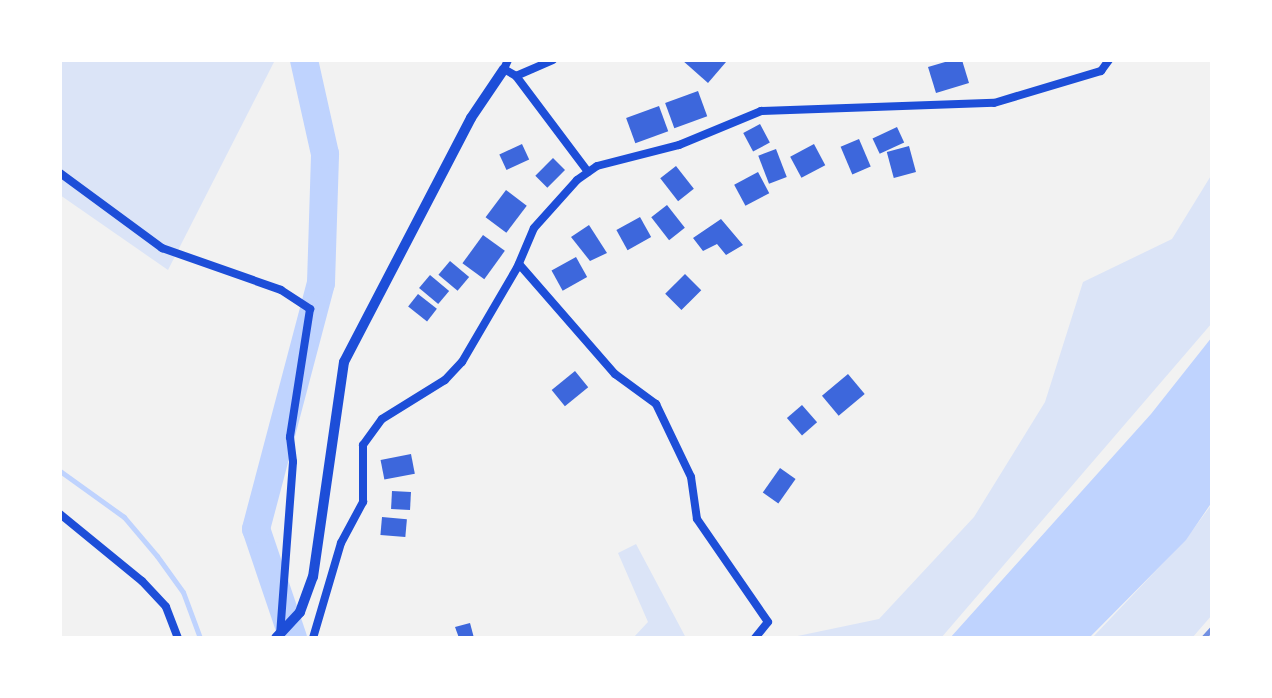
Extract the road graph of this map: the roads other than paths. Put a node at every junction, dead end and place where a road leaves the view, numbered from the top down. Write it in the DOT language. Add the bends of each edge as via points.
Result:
graph roads {
  1 [pos="553,60"];
  2 [pos="1109,60"];
  3 [pos="506,64"];
  4 [pos="516,76"];
  5 [pos="588,172"];
  6 [pos="60,173"];
  7 [pos="519,264"];
  8 [pos="60,514"];
  9 [pos="278,637"];
  10 [pos="178,638"];
  11 [pos="313,638"];
  12 [pos="755,638"];
  1 -- 4 [label="street"];
  2 -- 5 [label="street" via="1101,71 994,103 761,111 679,145"];
  3 -- 4 [label="street"];
  3 -- 9 [label="street" via="471,118 344,362 313,577 300,612"];
  4 -- 5 [label="street"];
  5 -- 7 [label="street" via="554,200 534,228"];
  6 -- 9 [label="street" via="162,248 281,290 310,309 290,437 293,462"];
  7 -- 11 [label="street" via="462,362 445,380 382,419 363,445 363,502 341,543"];
  7 -- 12 [label="street" via="615,374 656,404 691,477 697,519 768,622"];
  8 -- 10 [label="street" via="142,581 166,607"];
}
